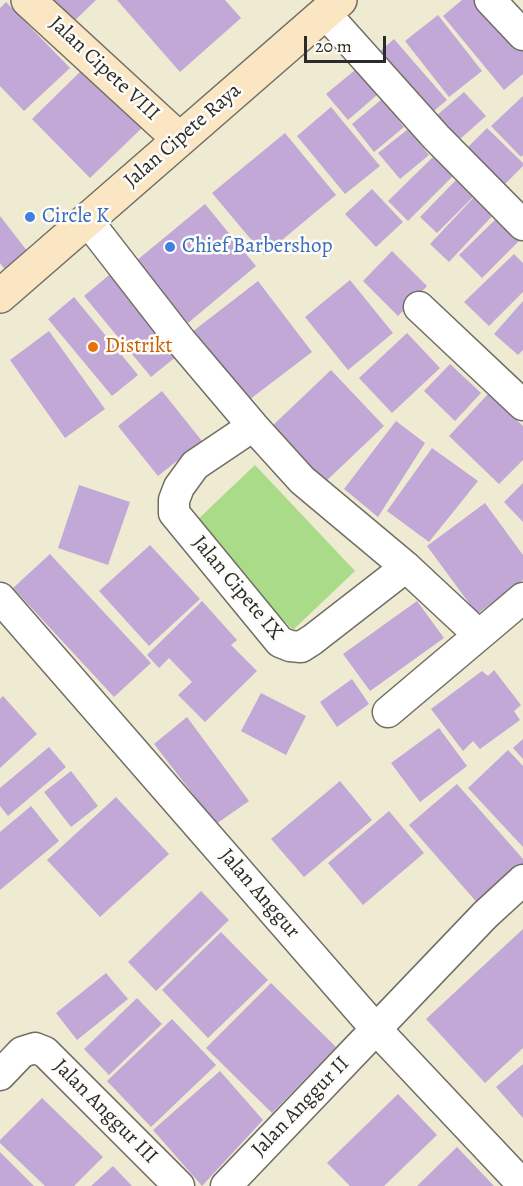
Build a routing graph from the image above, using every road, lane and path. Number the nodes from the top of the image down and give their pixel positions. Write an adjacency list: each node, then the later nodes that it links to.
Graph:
1 (28, 0): 5 (main road, Jalan Cipete VIII)
2 (490, 0): 4 (street)
3 (333, 7): 5 (main road, Jalan Cipete Raya); 7 (street)
4 (523, 35)
5 (179, 139): 6 (main road, Jalan Cipete Raya)
6 (87, 220): 8 (main road, Jalan Cipete Raya); 11 (street)
7 (523, 225)
8 (3, 286)
9 (419, 307): 10 (street)
10 (523, 405)
11 (253, 426): 12 (street); 12 (street, Jalan Cipete IX)
12 (406, 567): 15 (street)
13 (0, 598): 18 (street, Jalan Anggur)
14 (523, 598): 15 (street)
15 (479, 635): 16 (street)
16 (388, 712)
17 (523, 880): 18 (street, Jalan Anggur II)
18 (375, 1029): 20 (street, Jalan Anggur); 22 (street, Jalan Anggur II)
19 (0, 1075): 21 (street, Jalan Anggur III)
20 (523, 1185)
21 (179, 1186)
22 (226, 1186)

